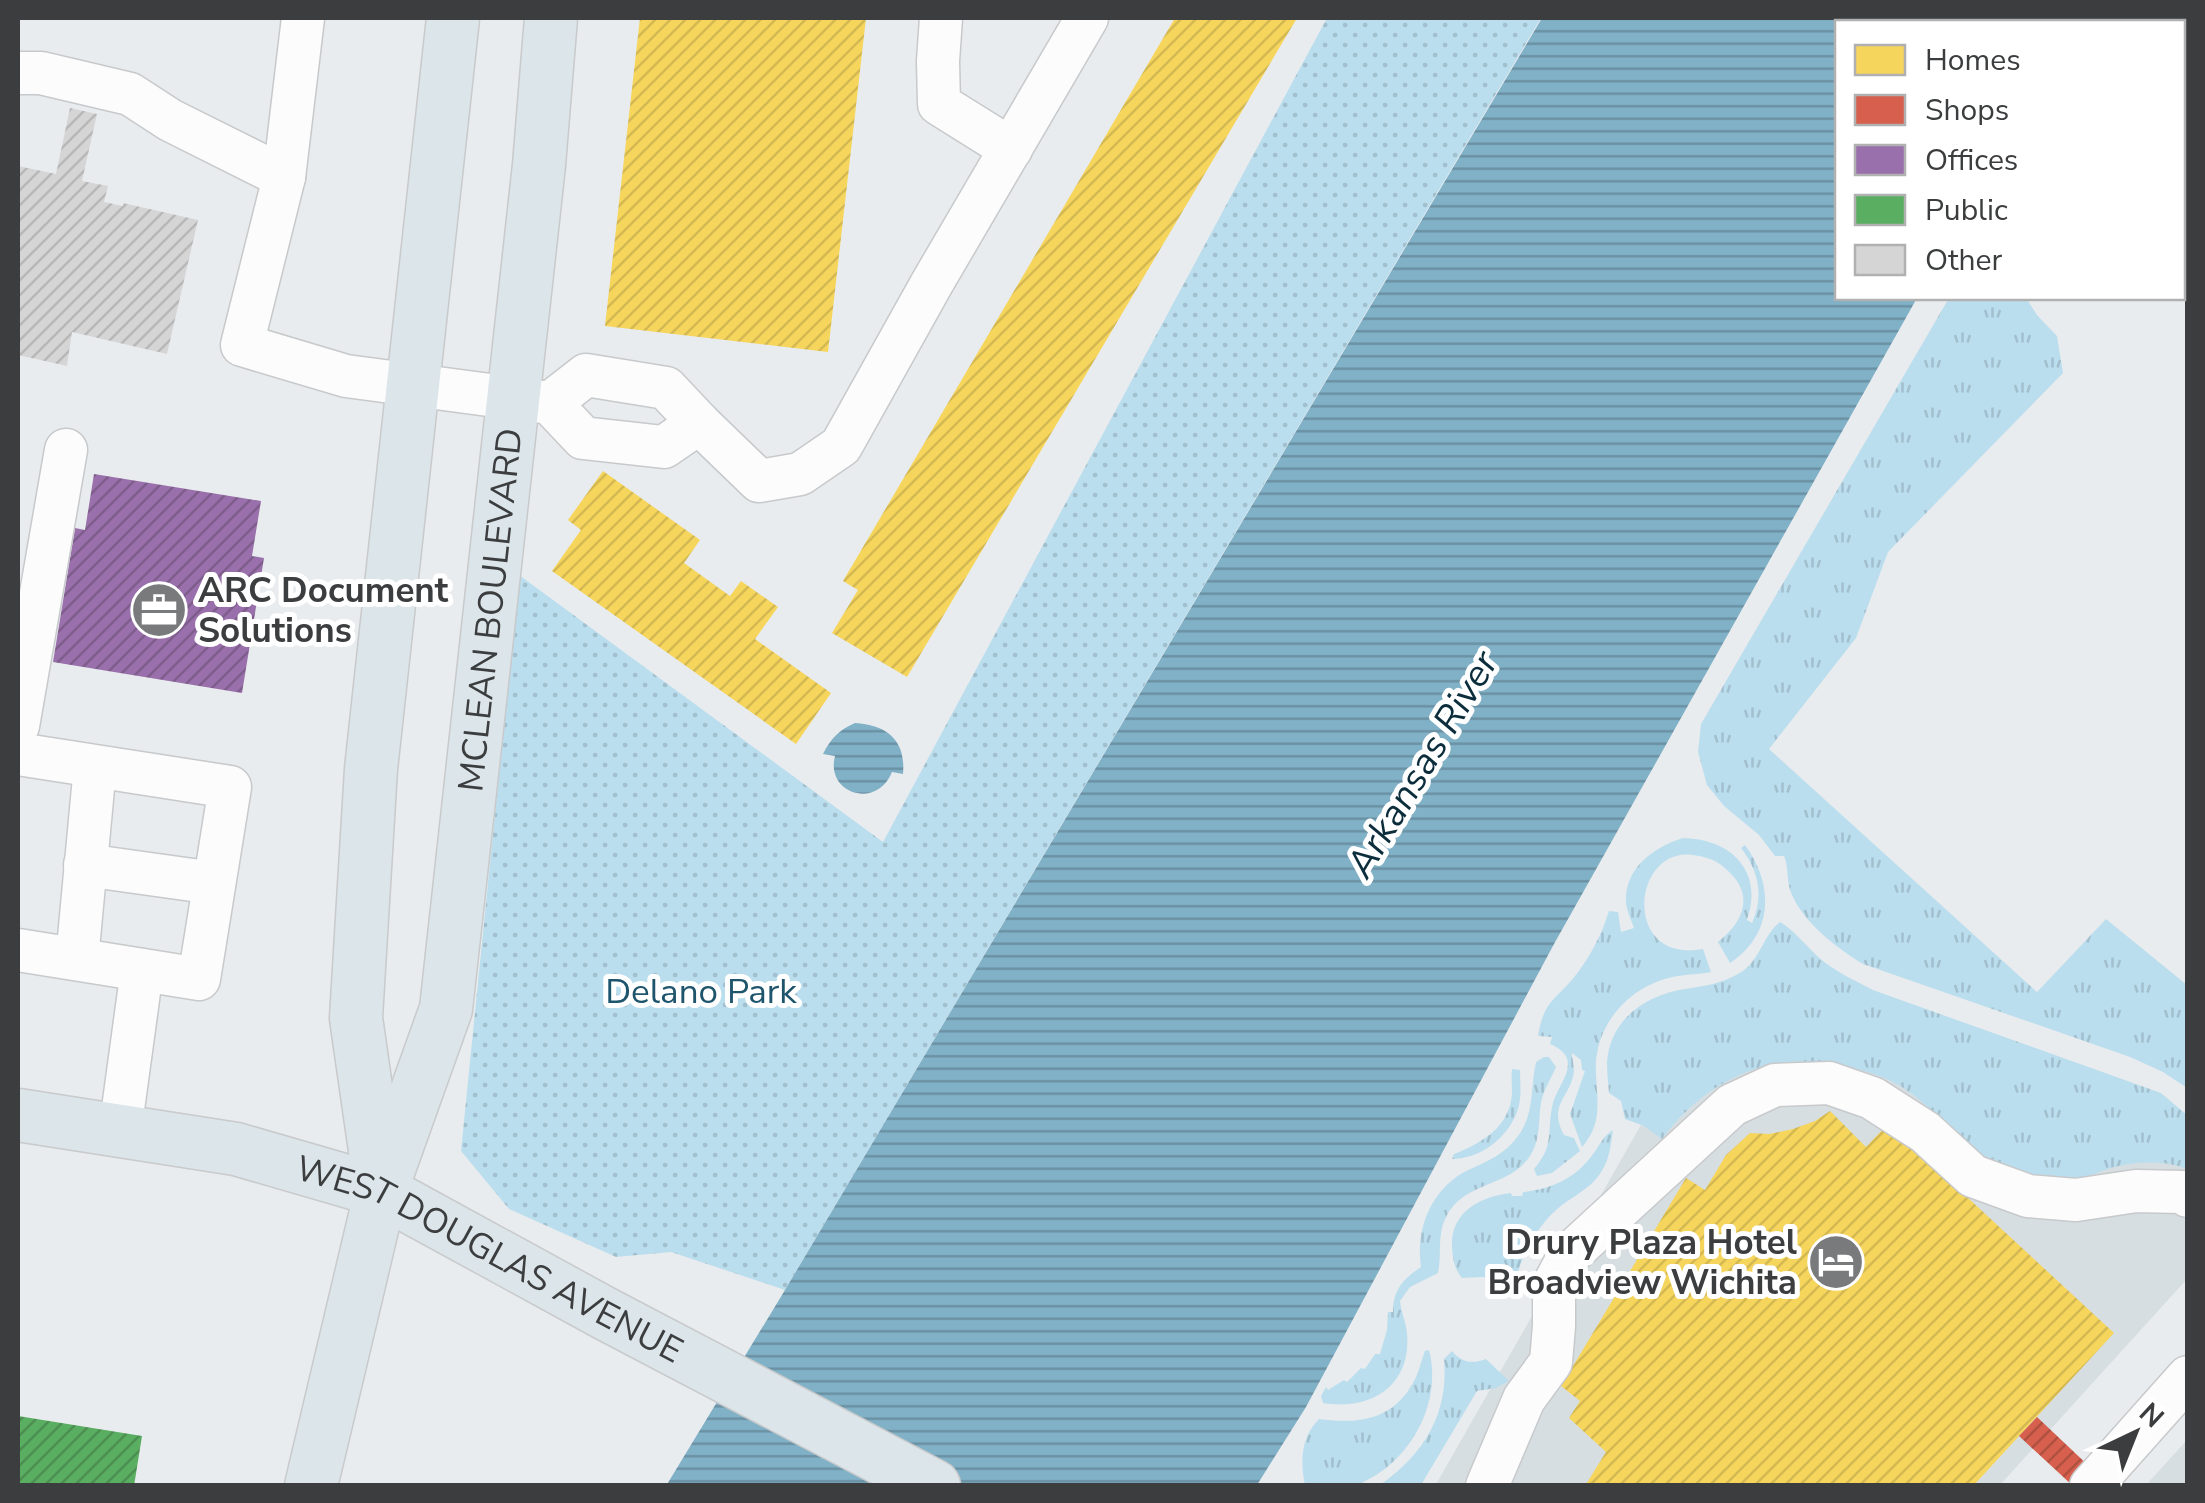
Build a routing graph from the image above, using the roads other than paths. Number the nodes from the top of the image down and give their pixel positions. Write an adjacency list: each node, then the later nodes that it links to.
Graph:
1 (303, 18): 8 (street)
2 (453, 18): 9 (main road, MCLEAN BOULEVARD)
3 (551, 18): 10 (main road, MCLEAN BOULEVARD)
4 (941, 18): 7 (street)
5 (1087, 18): 7 (street)
6 (18, 73): 8 (street)
7 (1011, 149): 11 (street)
8 (284, 176): 9 (street)
9 (413, 386): 10 (street); 23 (main road, MCLEAN BOULEVARD)
10 (531, 401): 11 (street); 11 (street); 23 (main road, MCLEAN BOULEVARD)
11 (698, 422)
12 (66, 450): 13 (street)
13 (18, 726)
14 (18, 754): 15 (street)
15 (95, 767): 16 (street); 17 (street)
16 (85, 865): 17 (street); 19 (street)
17 (214, 884): 20 (street)
18 (18, 950): 19 (street)
19 (77, 959): 20 (street)
20 (142, 970): 22 (street)
21 (18, 1115): 22 (main road, WEST DOUGLAS AVENUE)
22 (120, 1131): 23 (main road, WEST DOUGLAS AVENUE)
23 (381, 1191): 26 (main road, MCLEAN BOULEVARD); 27 (main road, WEST DOUGLAS AVENUE)
24 (2188, 1196): 28 (street)
25 (2188, 1376): 29 (street)
26 (312, 1486)
27 (934, 1486)
28 (1487, 1486)
29 (2091, 1486)

